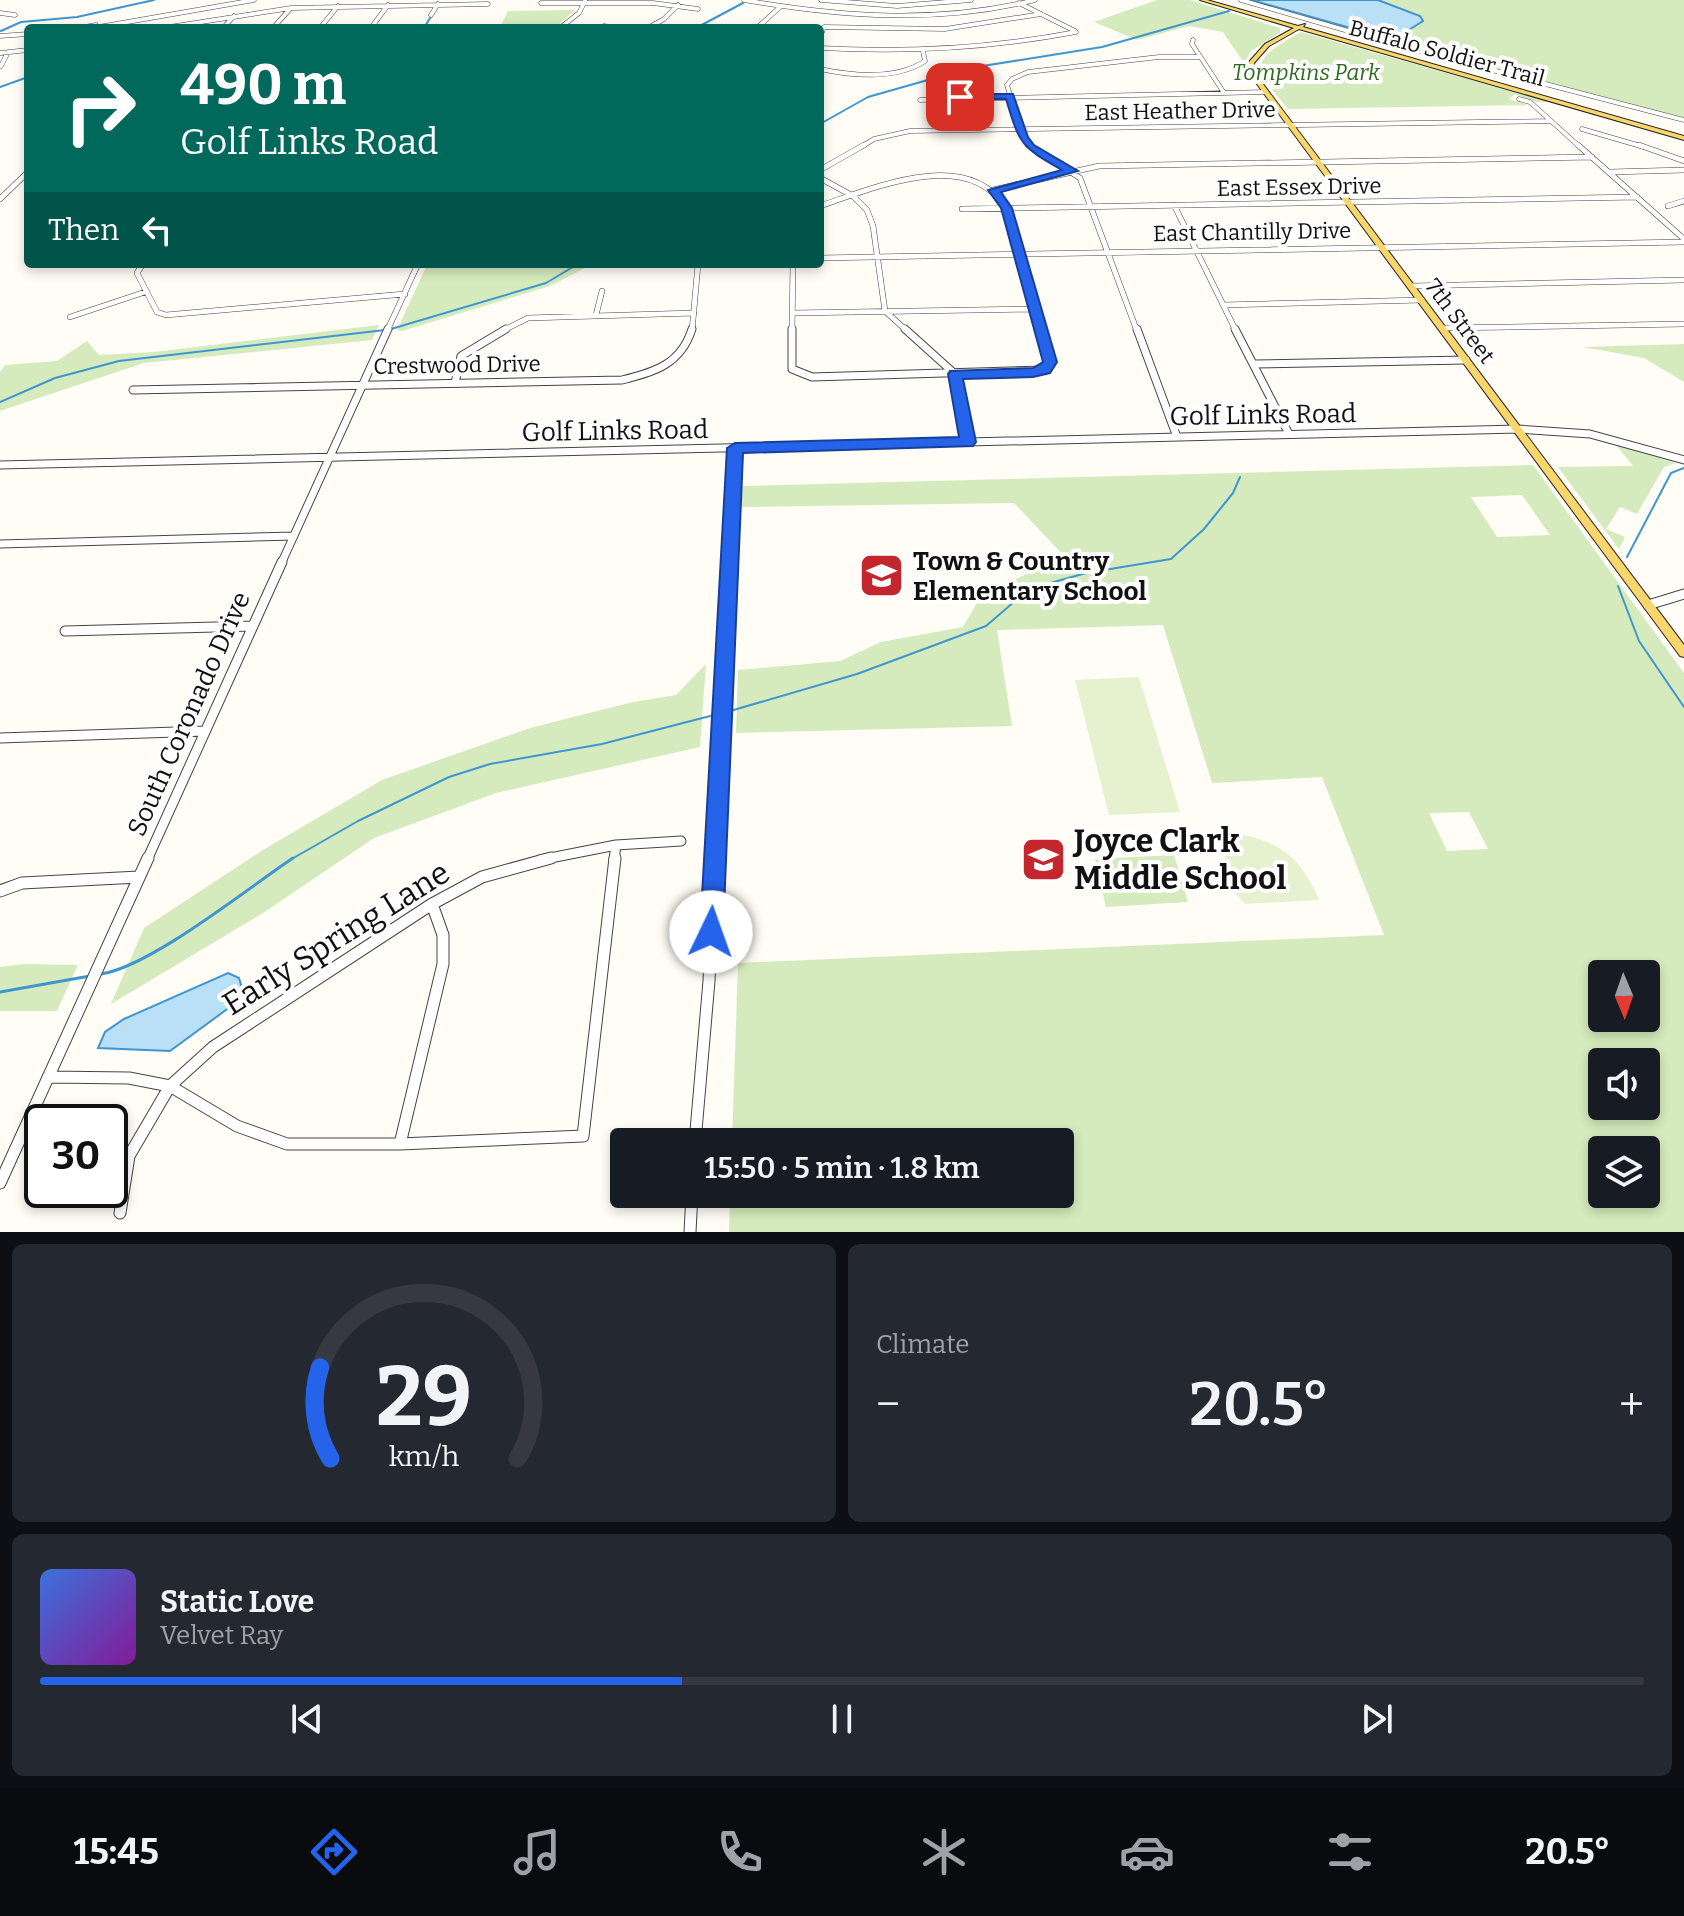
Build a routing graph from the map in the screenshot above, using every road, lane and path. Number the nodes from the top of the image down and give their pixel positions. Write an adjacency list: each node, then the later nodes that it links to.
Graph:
1 (239, 0): 11 (street)
2 (254, 0): 11 (street)
3 (744, 0): 21 (street)
4 (764, 0): 21 (street)
5 (821, 0): 14 (street)
6 (973, 0): 15 (street); 25 (street)
7 (1035, 0): 16 (street)
8 (1202, 0): 44 (main road, Buffalo Soldier Trail)
9 (1216, 0): 44 (main road, Buffalo Soldier Trail)
10 (1241, 0): 63 (street)
11 (232, 1): 29 (street); 33 (street); 34 (street)
12 (585, 1): 17 (street); 20 (street); 40 (street)
13 (489, 2): 18 (street); 31 (street)
14 (865, 2): 15 (street); 32 (street)
15 (929, 2)
16 (1021, 2): 25 (street); 27 (street)
17 (541, 3)
18 (438, 4): 19 (street); 30 (street)
19 (388, 5): 22 (street); 39 (street)
20 (678, 5): 24 (street); 41 (street)
21 (782, 5): 32 (street); 42 (street)
22 (338, 6): 23 (street); 38 (street)
23 (291, 8): 29 (street); 37 (street)
24 (698, 9)
25 (989, 9): 32 (street)
26 (0, 13): 28 (street)
27 (1041, 14): 43 (street); 50 (street)
28 (15, 15)
29 (235, 15): 35 (street); 36 (street)
30 (431, 15)
31 (482, 15)
32 (860, 15)
33 (102, 24)
34 (114, 24)
35 (185, 24)
36 (227, 24)
37 (277, 24)
38 (323, 24)
39 (374, 24)
40 (565, 24)
41 (655, 24)
42 (761, 24)
43 (824, 27)
44 (1300, 27): 58 (main road, 7th Street); 68 (main road, Buffalo Soldier Trail)
45 (24, 35): 46 (street)
46 (0, 37)
47 (1193, 40): 53 (street)
48 (824, 48): 50 (street)
49 (24, 50): 51 (street)
50 (923, 51): 56 (street)
51 (8, 52): 52 (street); 54 (street)
52 (0, 53)
53 (1199, 57): 59 (street); 60 (street)
54 (1, 66)
55 (824, 70): 56 (street)
56 (845, 73): 57 (street)
57 (844, 84)
58 (1266, 92): 59 (street); 65 (main road, 7th Street)
59 (1224, 93): 60 (street)
60 (1010, 96): 62 (street); 67 (street)
61 (1519, 99): 64 (street)
62 (920, 100)
63 (1684, 120)
64 (1550, 121): 65 (street, East Heather Drive); 69 (street)
65 (1291, 126): 67 (street, East Heather Drive); 71 (main road, 7th Street)
66 (1582, 129): 70 (street)
67 (1022, 130): 72 (street, East Heather Drive); 74 (street)
68 (1684, 135)
69 (1592, 157): 71 (street); 75 (street)
70 (1684, 161)
71 (1318, 162): 74 (street); 83 (main road, 7th Street)
72 (824, 168)
73 (1684, 170): 75 (street)
74 (1072, 171): 78 (street); 86 (street)
75 (1609, 172): 80 (street)
76 (24, 176): 81 (street)
77 (824, 180): 79 (street)
78 (993, 190): 79 (street); 88 (street)
79 (853, 196): 84 (street); 95 (street)
80 (1637, 197): 83 (street, East Essex Drive); 90 (street)
81 (0, 199)
82 (1684, 201): 87 (street)
83 (1348, 202): 85 (street, East Essex Drive); 91 (main road, 7th Street)
84 (824, 205)
85 (1174, 205): 86 (street, East Essex Drive); 92 (street)
86 (1091, 206): 88 (street, East Essex Drive); 93 (street)
87 (1668, 206)
88 (1006, 208): 89 (street, East Essex Drive); 94 (street)
89 (962, 209)
90 (1684, 240): 91 (street, East Chantilly Drive)
91 (1383, 247): 92 (street, East Chantilly Drive); 102 (main road, 7th Street)
92 (1195, 251): 93 (street, East Chantilly Drive); 107 (street)
93 (1108, 253): 94 (street, East Chantilly Drive); 124 (street)
94 (1019, 254): 95 (street, East Chantilly Drive); 108 (street)
95 (878, 257): 96 (street, East Chantilly Drive); 109 (street)
96 (824, 258)
97 (140, 268): 104 (street)
98 (416, 268): 105 (street, South Coronado Drive)
99 (698, 268): 110 (street, Crestwood Drive)
100 (793, 268): 111 (street)
101 (1684, 280): 102 (street)
102 (1412, 286): 106 (main road, 7th Street)
103 (602, 291): 112 (street)
104 (145, 292): 105 (street); 113 (street)
105 (405, 294): 120 (street, South Coronado Drive)
106 (1422, 300): 107 (street); 115 (main road, 7th Street)
107 (1224, 305): 117 (street)
108 (1034, 309): 109 (street); 118 (street)
109 (885, 311): 111 (street); 118 (street)
110 (694, 313): 112 (street); 119 (street, Crestwood Drive)
111 (794, 313): 118 (street)
112 (596, 315): 119 (street)
113 (70, 317)
114 (1684, 324): 115 (street)
115 (1444, 328): 116 (main road, 7th Street)
116 (1466, 360): 117 (street); 122 (main road, 7th Street)
117 (1254, 364): 123 (street)
118 (955, 374): 125 (street)
119 (455, 383): 120 (street, Crestwood Drive)
120 (362, 385): 121 (street, Crestwood Drive); 127 (street, South Coronado Drive)
121 (133, 390)
122 (1518, 429): 123 (street, Golf Links Road); 128 (street, Golf Links Road); 133 (main road, 7th Street)
123 (1289, 434): 124 (street, Golf Links Road)
124 (1177, 437): 125 (street, Golf Links Road)
125 (968, 442): 126 (street, Golf Links Road)
126 (735, 448): 127 (street, Golf Links Road); 146 (street)
127 (331, 457): 129 (street, Golf Links Road); 130 (street, South Coronado Drive)
128 (1684, 460)
129 (0, 465)
130 (294, 536): 131 (street); 134 (street, South Coronado Drive)
131 (0, 544)
132 (1684, 594): 133 (street)
133 (1648, 605): 136 (main road, 7th Street)
134 (253, 626): 135 (street); 137 (street, South Coronado Drive)
135 (65, 631)
136 (1684, 653)
137 (205, 731): 138 (street); 141 (street, South Coronado Drive)
138 (0, 738)
139 (681, 841): 140 (street, Early Spring Lane)
140 (616, 845): 143 (street, Early Spring Lane); 147 (street)
141 (139, 877): 142 (street); 144 (street, South Coronado Drive)
142 (0, 891)
143 (432, 904): 145 (street, Early Spring Lane); 147 (street)
144 (48, 1077): 145 (street); 148 (street, South Coronado Drive)
145 (170, 1086): 147 (street); 151 (street, Early Spring Lane)
146 (696, 1128)
147 (400, 1144)
148 (5, 1160): 149 (street, South Coronado Drive)
149 (0, 1183)
150 (691, 1208): 152 (street)
151 (120, 1213)
152 (690, 1232)

